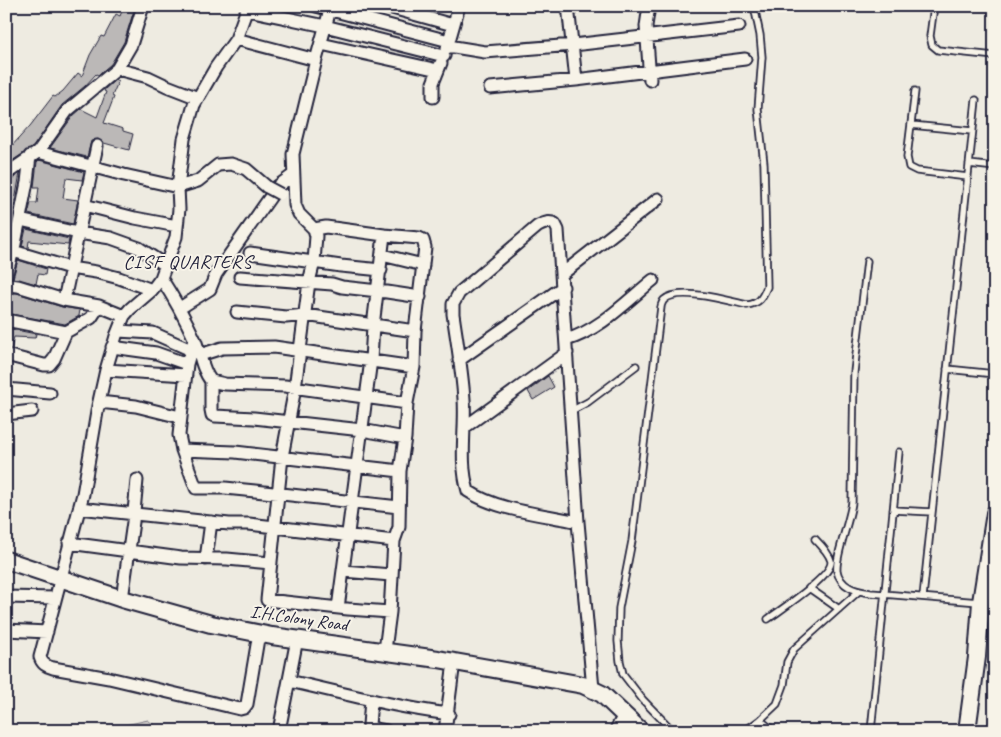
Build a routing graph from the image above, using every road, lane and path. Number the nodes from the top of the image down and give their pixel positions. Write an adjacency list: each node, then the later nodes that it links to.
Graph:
1 (143, 6): 22 (street)
2 (316, 6): 10 (street)
3 (385, 6): 11 (street)
4 (459, 6): 11 (street)
5 (568, 6): 17 (street)
6 (649, 6): 14 (street)
7 (754, 6): 167 (lane)
8 (934, 6): 19 (lane)
9 (248, 8): 12 (street); 15 (street)
10 (330, 8): 12 (street); 18 (street)
11 (453, 25): 18 (street)
12 (325, 26): 16 (street); 18 (street)
13 (739, 26): 14 (street)
14 (647, 37): 17 (street); 24 (street)
15 (236, 39): 21 (street); 29 (street)
16 (321, 44): 21 (street); 23 (street)
17 (573, 45): 18 (street); 25 (street)
18 (447, 48): 23 (street)
19 (995, 56)
20 (745, 59): 24 (street)
21 (316, 60): 38 (street)
22 (117, 70): 29 (street); 34 (street)
23 (438, 70): 28 (street)
24 (650, 75): 25 (street)
25 (576, 80): 26 (street)
26 (490, 88)
27 (915, 90): 31 (lane)
28 (433, 97)
29 (198, 98): 41 (street)
30 (976, 100): 32 (lane)
31 (911, 125): 32 (lane); 40 (lane)
32 (972, 131): 35 (lane)
33 (98, 146): 36 (street)
34 (34, 154): 36 (street); 39 (street); 45 (street)
35 (969, 164): 37 (lane); 40 (lane)
36 (93, 167): 41 (street); 44 (street)
37 (995, 167)
38 (292, 171): 42 (street); 72 (street)
39 (6, 174)
40 (968, 177): 91 (lane)
41 (178, 187): 42 (street, bridge); 46 (street)
42 (294, 197): 47 (street)
43 (658, 199): 59 (street)
44 (84, 205): 46 (street); 48 (street)
45 (20, 220): 48 (street); 50 (street)
46 (177, 226): 55 (street)
47 (314, 229): 49 (street); 54 (street)
48 (78, 233): 55 (street); 57 (street)
49 (384, 235): 52 (street); 56 (street)
50 (11, 246): 57 (street); 60 (street)
51 (250, 253): 54 (street)
52 (382, 255): 56 (street); 58 (street)
53 (867, 261): 140 (lane)
54 (314, 262): 58 (street); 64 (street)
55 (165, 265): 62 (street)
56 (423, 265): 69 (street)
57 (70, 268): 67 (street); 70 (street)
58 (381, 270): 68 (street)
59 (562, 274): 66 (street); 88 (street)
60 (6, 275)
61 (240, 277): 64 (street)
62 (161, 278): 67 (street); 72 (street)
63 (653, 280): 81 (street)
64 (309, 282): 68 (street); 74 (street)
65 (6, 285): 70 (street)
66 (563, 287): 81 (street); 88 (street)
67 (152, 290): 75 (street)
68 (378, 291): 69 (street); 77 (street)
69 (420, 298): 79 (street)
70 (64, 300): 71 (street)
71 (98, 306): 75 (street); 80 (street)
72 (180, 308): 83 (street)
73 (237, 312): 74 (street)
74 (305, 315): 77 (street); 84 (street)
75 (124, 316): 78 (street)
76 (6, 320): 80 (street)
77 (373, 326): 79 (street); 87 (street)
78 (118, 331): 82 (street); 83 (street)
79 (415, 331): 90 (street)
80 (66, 332): 86 (street)
81 (566, 340): 85 (street)
82 (112, 347): 92 (street); 93 (street)
83 (195, 348): 84 (street); 93 (street); 95 (street)
84 (300, 350): 87 (street); 96 (street)
85 (567, 353): 103 (street); 107 (street)
86 (6, 355)
87 (371, 360): 90 (street); 99 (street)
88 (459, 360): 107 (street)
89 (636, 366): 103 (lane)
90 (414, 367): 101 (street)
91 (947, 369): 94 (lane); 121 (lane)
92 (106, 370): 93 (street); 100 (street)
93 (186, 370): 105 (street)
94 (995, 374)
95 (211, 381): 96 (street); 106 (street)
96 (295, 388): 99 (street); 106 (street)
97 (6, 389): 98 (street)
98 (50, 393)
99 (365, 397): 101 (street); 108 (street)
100 (99, 402): 105 (street); 119 (street)
101 (407, 403): 109 (street)
102 (32, 411): 104 (street)
103 (571, 411): 125 (street)
104 (6, 414)
105 (180, 417): 110 (street)
106 (288, 422): 108 (street); 112 (street)
107 (464, 427): 125 (street)
108 (362, 430): 109 (street); 113 (street)
109 (405, 438): 114 (street)
110 (182, 450): 112 (street); 116 (street)
111 (899, 452): 120 (lane)
112 (282, 457): 113 (street); 116 (street)
113 (356, 466): 114 (street); 117 (street)
114 (400, 471): 118 (street)
115 (136, 480): 122 (street)
116 (279, 495): 117 (street); 126 (street)
117 (352, 502): 118 (street); 127 (street)
118 (399, 507): 129 (street)
119 (79, 508): 122 (street); 130 (street)
120 (893, 510): 121 (lane); 141 (lane)
121 (932, 512): 143 (lane)
122 (133, 513): 124 (street); 131 (street)
123 (995, 513): 135 (street)
124 (211, 522): 126 (street); 132 (street)
125 (578, 522): 158 (street)
126 (274, 527): 127 (street); 134 (street)
127 (347, 534): 129 (street); 136 (street)
128 (815, 539): 139 (lane)
129 (394, 541): 137 (street)
130 (69, 543): 131 (street); 138 (street)
131 (128, 551): 132 (street); 145 (street)
132 (206, 559): 134 (street)
133 (6, 560): 138 (street, I.H.Colony Road)
134 (271, 563): 147 (street)
135 (991, 563): 146 (street)
136 (343, 571): 137 (street); 147 (street)
137 (391, 575): 149 (street)
138 (61, 579): 144 (street); 145 (street, I.H.Colony Road)
139 (809, 588): 148 (lane); 150 (lane)
140 (859, 591): 141 (lane); 148 (lane)
141 (885, 594): 143 (lane); 170 (lane)
142 (6, 597): 144 (street)
143 (924, 597): 146 (lane)
144 (55, 598): 152 (street)
145 (122, 598): 153 (street, I.H.Colony Road)
146 (981, 602): 171 (street)
147 (338, 608): 149 (street)
148 (839, 609): 161 (lane)
149 (390, 612): 155 (street)
150 (768, 619)
151 (6, 630): 152 (street)
152 (47, 632): 153 (street)
153 (259, 633): 154 (street, I.H.Colony Road)
154 (298, 639): 155 (street, I.H.Colony Road); 157 (street)
155 (384, 650): 156 (street, I.H.Colony Road)
156 (454, 662): 158 (street, I.H.Colony Road); 160 (street)
157 (289, 681): 159 (street); 163 (street)
158 (593, 689): 162 (street)
159 (371, 700): 160 (street); 164 (street)
160 (449, 714): 165 (street)
161 (760, 720): 168 (lane); 169 (lane)
162 (622, 724): 166 (street)
163 (279, 731)
164 (386, 731)
165 (445, 731)
166 (641, 731)
167 (673, 731)
168 (746, 731)
169 (774, 731)
170 (871, 731)
171 (966, 731)

